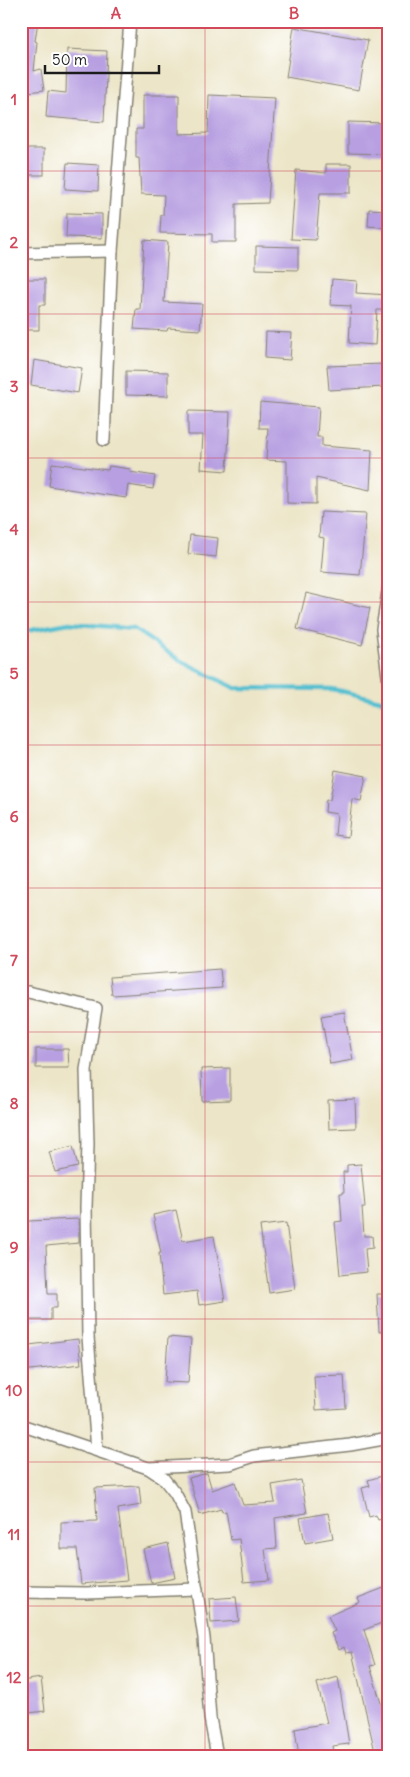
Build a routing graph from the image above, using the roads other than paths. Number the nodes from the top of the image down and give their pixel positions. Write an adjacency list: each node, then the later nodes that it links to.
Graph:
1 (130, 21): 2 (street)
2 (112, 252): 3 (street); 4 (street)
3 (21, 253)
4 (104, 440)
5 (389, 585): 6 (street)
6 (389, 737)
7 (21, 992): 10 (street)
8 (21, 1425): 10 (street)
9 (389, 1438): 11 (street)
10 (97, 1450): 11 (street)
11 (148, 1468): 12 (street)
12 (197, 1589): 13 (street); 14 (street)
13 (21, 1592)
14 (216, 1756)

